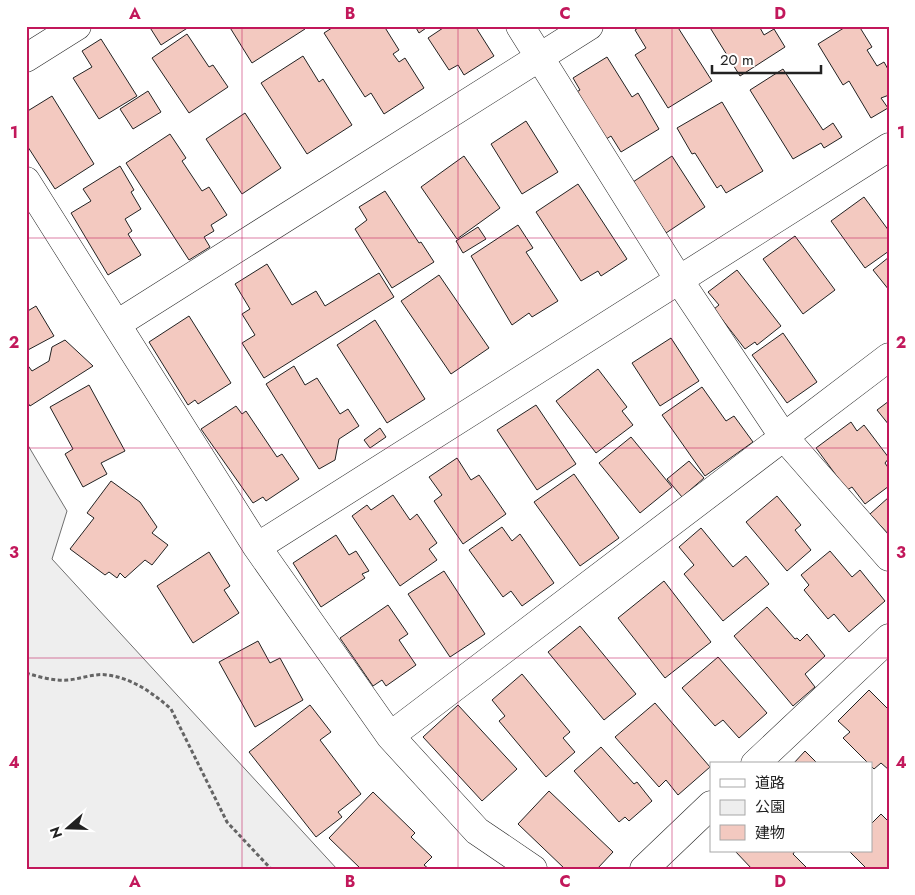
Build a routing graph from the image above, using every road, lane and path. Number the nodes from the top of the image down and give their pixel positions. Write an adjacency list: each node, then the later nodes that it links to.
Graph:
1 (77, 26): 5 (street)
2 (520, 26): 4 (street)
3 (589, 26): 4 (street)
4 (540, 57): 8 (street); 9 (street)
5 (26, 58)
6 (889, 147): 8 (street)
7 (26, 181): 9 (street)
8 (679, 280): 11 (street); 12 (street)
9 (116, 324): 12 (street)
10 (889, 357): 11 (street)
11 (783, 436): 13 (street); 16 (street)
12 (257, 547): 16 (street)
13 (889, 557)
14 (889, 638): 17 (street)
15 (26, 672): 19 (path)
16 (390, 736): 20 (street)
17 (757, 762)
18 (710, 806): 21 (street)
19 (271, 869)
20 (533, 869)
21 (644, 869)

